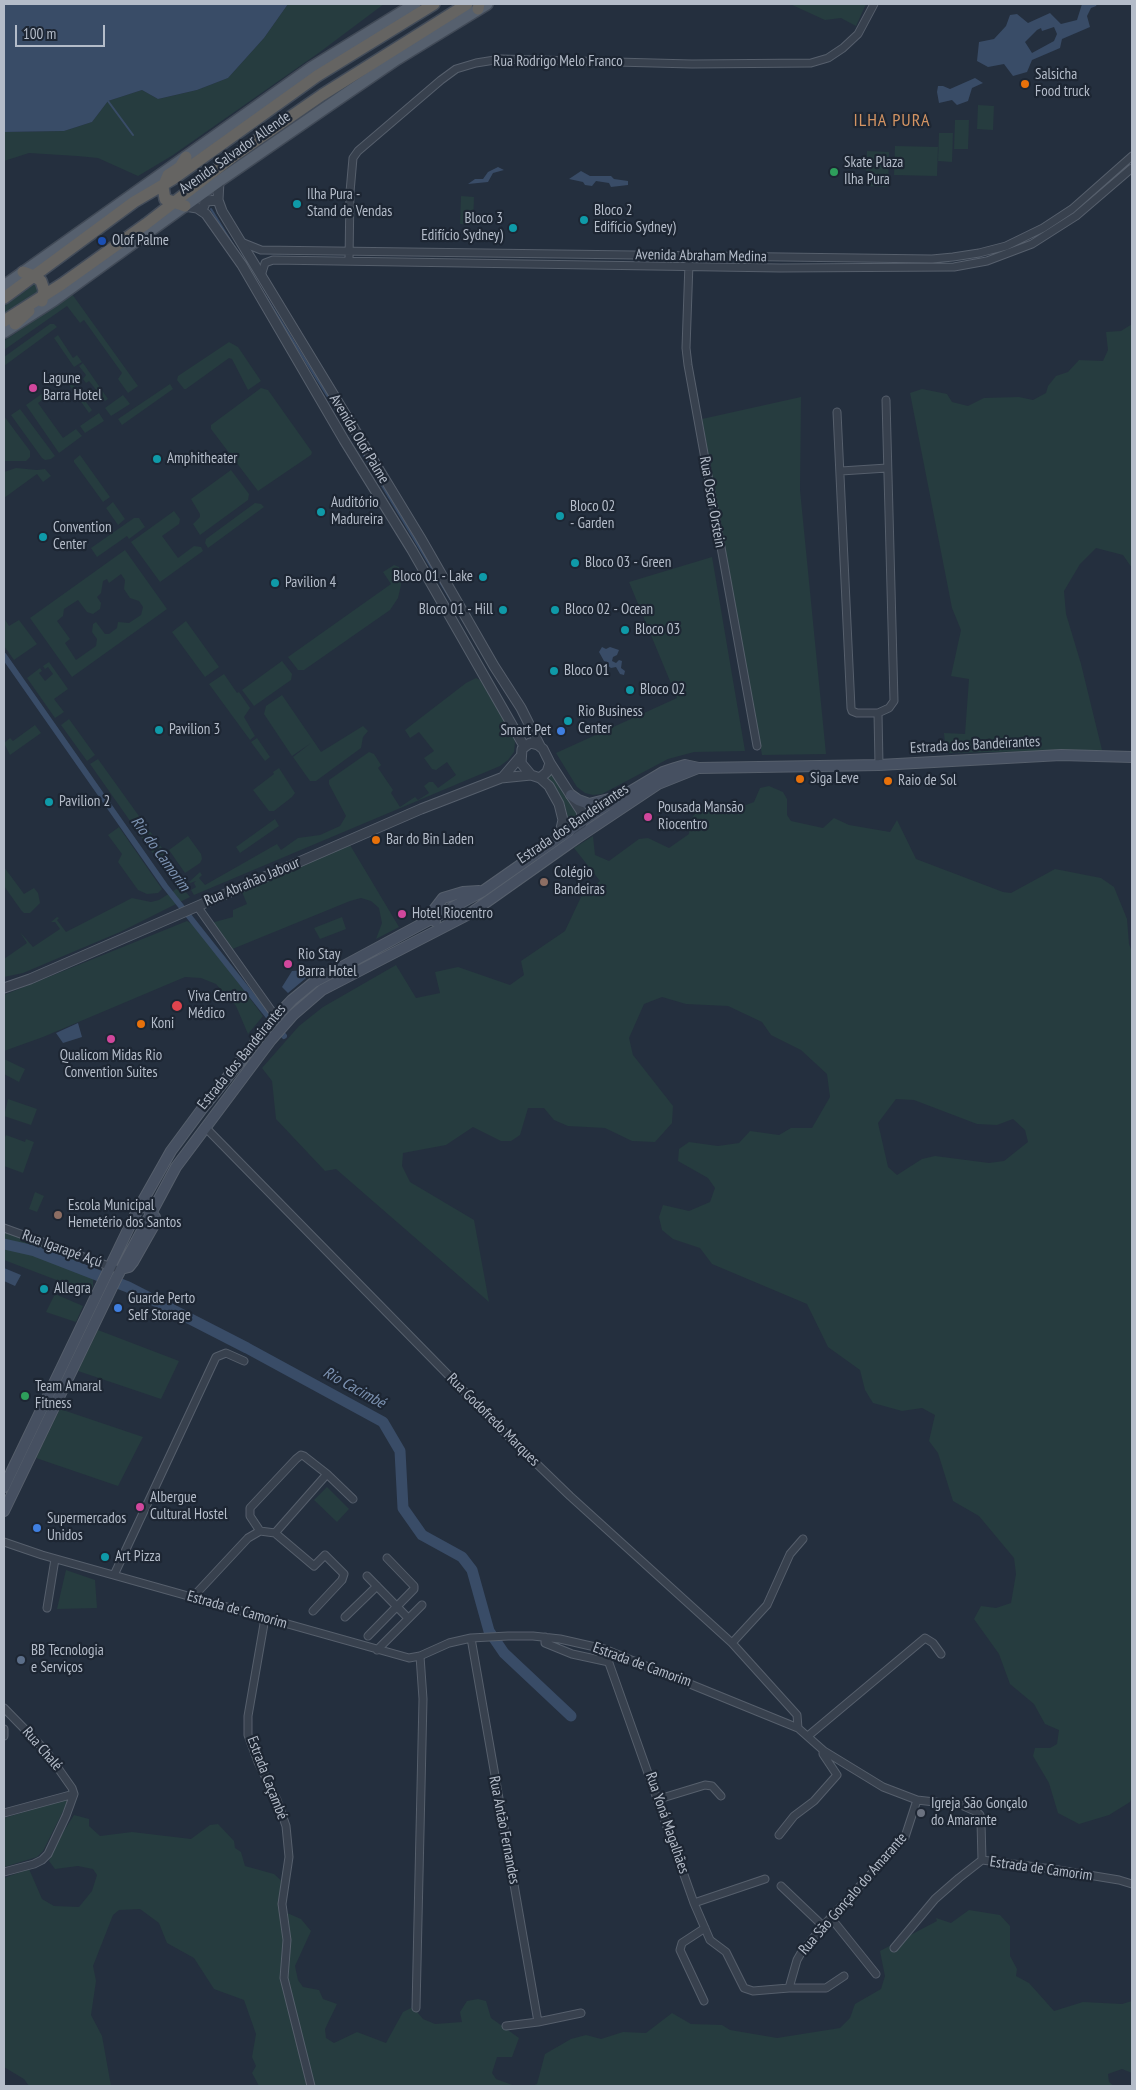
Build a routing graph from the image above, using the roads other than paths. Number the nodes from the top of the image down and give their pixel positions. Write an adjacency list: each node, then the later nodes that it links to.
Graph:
1 (415, 4): 6 (main road, Avenida Salvador Allende)
2 (434, 4): 9 (highway, Avenida Salvador Allende)
3 (874, 4): 14 (street, Rua Rodrigo Melo Franco)
4 (478, 5): 8 (main road, Avenida Salvador Allende); 11 (highway, Avenida Salvador Allende)
5 (1132, 156): 20 (street, Avenida Abraham Medina)
6 (186, 157): 9 (highway); 28 (main road, Avenida Salvador Allende)
7 (1132, 168): 26 (street, Avenida Abraham Medina)
8 (219, 181): 10 (street, Avenida Olof Palme); 11 (main road, Avenida Salvador Allende)
9 (163, 184): 11 (highway); 28 (highway, Avenida Salvador Allende)
10 (218, 200): 12 (street); 13 (street, Avenida Olof Palme)
11 (179, 205): 12 (street); 31 (highway, Avenida Salvador Allende); 33 (main road, Avenida Salvador Allende)
12 (202, 210): 40 (street, Avenida Olof Palme)
13 (241, 242): 14 (street, Avenida Abraham Medina); 29 (street, Avenida Olof Palme)
14 (349, 251): 15 (street, Avenida Abraham Medina); 21 (street, Rua Rodrigo Melo Franco)
15 (461, 252): 16 (street, Avenida Abraham Medina); 22 (street)
16 (513, 253): 17 (street, Avenida Abraham Medina); 23 (street)
17 (527, 253): 18 (street, Avenida Abraham Medina); 24 (street)
18 (689, 256): 19 (street, Avenida Abraham Medina); 25 (street, Rua Oscar Orstein)
19 (872, 258): 20 (street, Avenida Abraham Medina); 27 (street)
20 (886, 258): 26 (street)
21 (349, 261): 22 (street, Avenida Abraham Medina); 29 (street, Avenida Abraham Medina)
22 (462, 263): 23 (street, Avenida Abraham Medina)
23 (512, 264): 24 (street, Avenida Abraham Medina)
24 (527, 264): 25 (street, Avenida Abraham Medina)
25 (689, 266): 27 (street, Avenida Abraham Medina); 42 (street, Rua Oscar Orstein)
26 (885, 267): 27 (street, Avenida Abraham Medina)
27 (872, 268)
28 (28, 274): 30 (main road, Avenida Salvador Allende); 31 (highway); 32 (highway, Avenida Salvador Allende)
29 (261, 277): 41 (street, Avenida Olof Palme)
30 (4, 286)
31 (44, 294): 33 (highway, Avenida Salvador Allende)
32 (4, 298)
33 (9, 322): 34 (main road, Avenida Salvador Allende)
34 (4, 332)
35 (886, 400): 37 (street)
36 (837, 412): 38 (street)
37 (887, 468): 38 (street); 39 (street)
38 (841, 471): 39 (street)
39 (878, 713): 46 (street)
40 (524, 746): 41 (street); 43 (street)
41 (540, 746): 45 (street)
42 (757, 746)
43 (520, 757): 48 (street); 49 (street, Rua Abrahão Jabour)
44 (1132, 757): 46 (main road, Estrada dos Bandeirantes)
45 (550, 763): 50 (street); 52 (street)
46 (879, 765): 47 (main road, Estrada dos Bandeirantes)
47 (699, 768): 51 (main road, Estrada dos Bandeirantes); 55 (main road, Estrada dos Bandeirantes)
48 (531, 775): 49 (street, Rua Abrahão Jabour); 50 (street)
49 (501, 778): 56 (street, Rua Abrahão Jabour)
50 (540, 778): 54 (street)
51 (626, 793): 52 (main road); 53 (main road, Estrada dos Bandeirantes)
52 (571, 795): 53 (street)
53 (584, 820): 54 (main road, Estrada dos Bandeirantes); 55 (street)
54 (558, 837): 57 (main road, Estrada dos Bandeirantes)
55 (577, 838): 58 (main road, Estrada dos Bandeirantes)
56 (195, 907): 59 (street, Rua Abrahão Jabour); 60 (street)
57 (432, 919): 58 (main road); 60 (main road, Estrada dos Bandeirantes)
58 (445, 927): 61 (main road, Estrada dos Bandeirantes)
59 (4, 988)
60 (275, 1018): 62 (main road, Estrada dos Bandeirantes)
61 (205, 1127): 64 (main road, Estrada dos Bandeirantes); 93 (street, Rua Godofredo Marques)
62 (162, 1165): 63 (main road, Estrada dos Bandeirantes); 64 (main road)
63 (153, 1181): 64 (main road); 65 (main road, Estrada dos Bandeirantes)
64 (158, 1206): 65 (main road); 67 (main road)
65 (136, 1213): 67 (main road, Estrada dos Bandeirantes)
66 (4, 1228): 67 (street, Rua Igarapé Açú)
67 (112, 1275): 70 (main road, Estrada dos Bandeirantes); 72 (main road, Estrada dos Bandeirantes)
68 (244, 1361): 79 (street)
69 (327, 1474): 71 (street); 73 (street); 74 (street)
70 (4, 1487)
71 (353, 1499)
72 (4, 1511)
73 (260, 1531): 74 (street); 82 (street)
74 (275, 1533): 86 (street)
75 (803, 1539): 93 (street)
76 (4, 1542): 78 (street, Estrada de Camorim)
77 (387, 1558): 84 (street)
78 (55, 1559): 79 (street, Estrada de Camorim); 85 (street)
79 (114, 1575): 82 (street, Estrada de Camorim)
80 (367, 1576): 81 (street)
81 (377, 1586): 84 (street); 87 (street)
82 (192, 1598): 88 (street, Estrada de Camorim)
83 (422, 1605): 89 (street)
84 (398, 1607): 89 (street); 90 (street)
85 (47, 1608)
86 (313, 1612)
87 (345, 1617)
88 (265, 1618): 95 (street, Estrada de Camorim); 131 (street, Estrada Caçambé)
89 (408, 1618): 95 (street)
90 (368, 1636)
91 (544, 1637): 92 (street, Estrada de Camorim); 94 (street, Estrada de Camorim); 98 (street)
92 (471, 1638): 97 (street, Estrada de Camorim); 129 (street, Rua Antão Fernandes)
93 (732, 1642): 99 (street, Rua Godofredo Marques)
94 (604, 1648): 98 (street, Rua Yoná Magalhães); 101 (street, Estrada de Camorim)
95 (377, 1650): 97 (street, Estrada de Camorim)
96 (941, 1654): 105 (street)
97 (420, 1656): 127 (street)
98 (609, 1662): 109 (street, Rua Yoná Magalhães)
99 (789, 1705): 101 (street); 102 (street, Rua Godofredo Marques)
100 (4, 1708): 107 (street, Rua Chalé)
101 (789, 1723): 102 (street, Estrada de Camorim)
102 (798, 1728): 105 (street, Estrada de Camorim)
103 (4, 1729): 104 (street)
104 (4, 1736)
105 (808, 1736): 106 (street, Estrada de Camorim)
106 (824, 1751): 110 (street, Estrada de Camorim); 112 (street)
107 (74, 1794): 111 (street); 114 (street)
108 (721, 1796): 109 (street)
109 (659, 1799): 118 (street, Rua Yoná Magalhães)
110 (918, 1800): 113 (street, Estrada de Camorim); 119 (street, Rua São Gonçalo do Amarante)
111 (4, 1813)
112 (779, 1835)
113 (982, 1860): 116 (street, Estrada de Camorim); 122 (street)
114 (4, 1872)
115 (765, 1879): 118 (street)
116 (1132, 1884)
117 (781, 1886): 120 (street)
118 (694, 1903): 121 (street, Rua Yoná Magalhães)
119 (831, 1918): 120 (street, Rua São Gonçalo do Amarante); 123 (street)
120 (823, 1926): 125 (street, Rua São Gonçalo do Amarante)
121 (705, 1928): 125 (street, Rua Yoná Magalhães); 126 (street)
122 (894, 1948)
123 (876, 1974)
124 (844, 1976): 125 (street)
125 (789, 1988)
126 (704, 2002)
127 (416, 2008)
128 (582, 2013): 129 (street)
129 (538, 2022): 130 (street)
130 (506, 2026)
131 (311, 2086)

